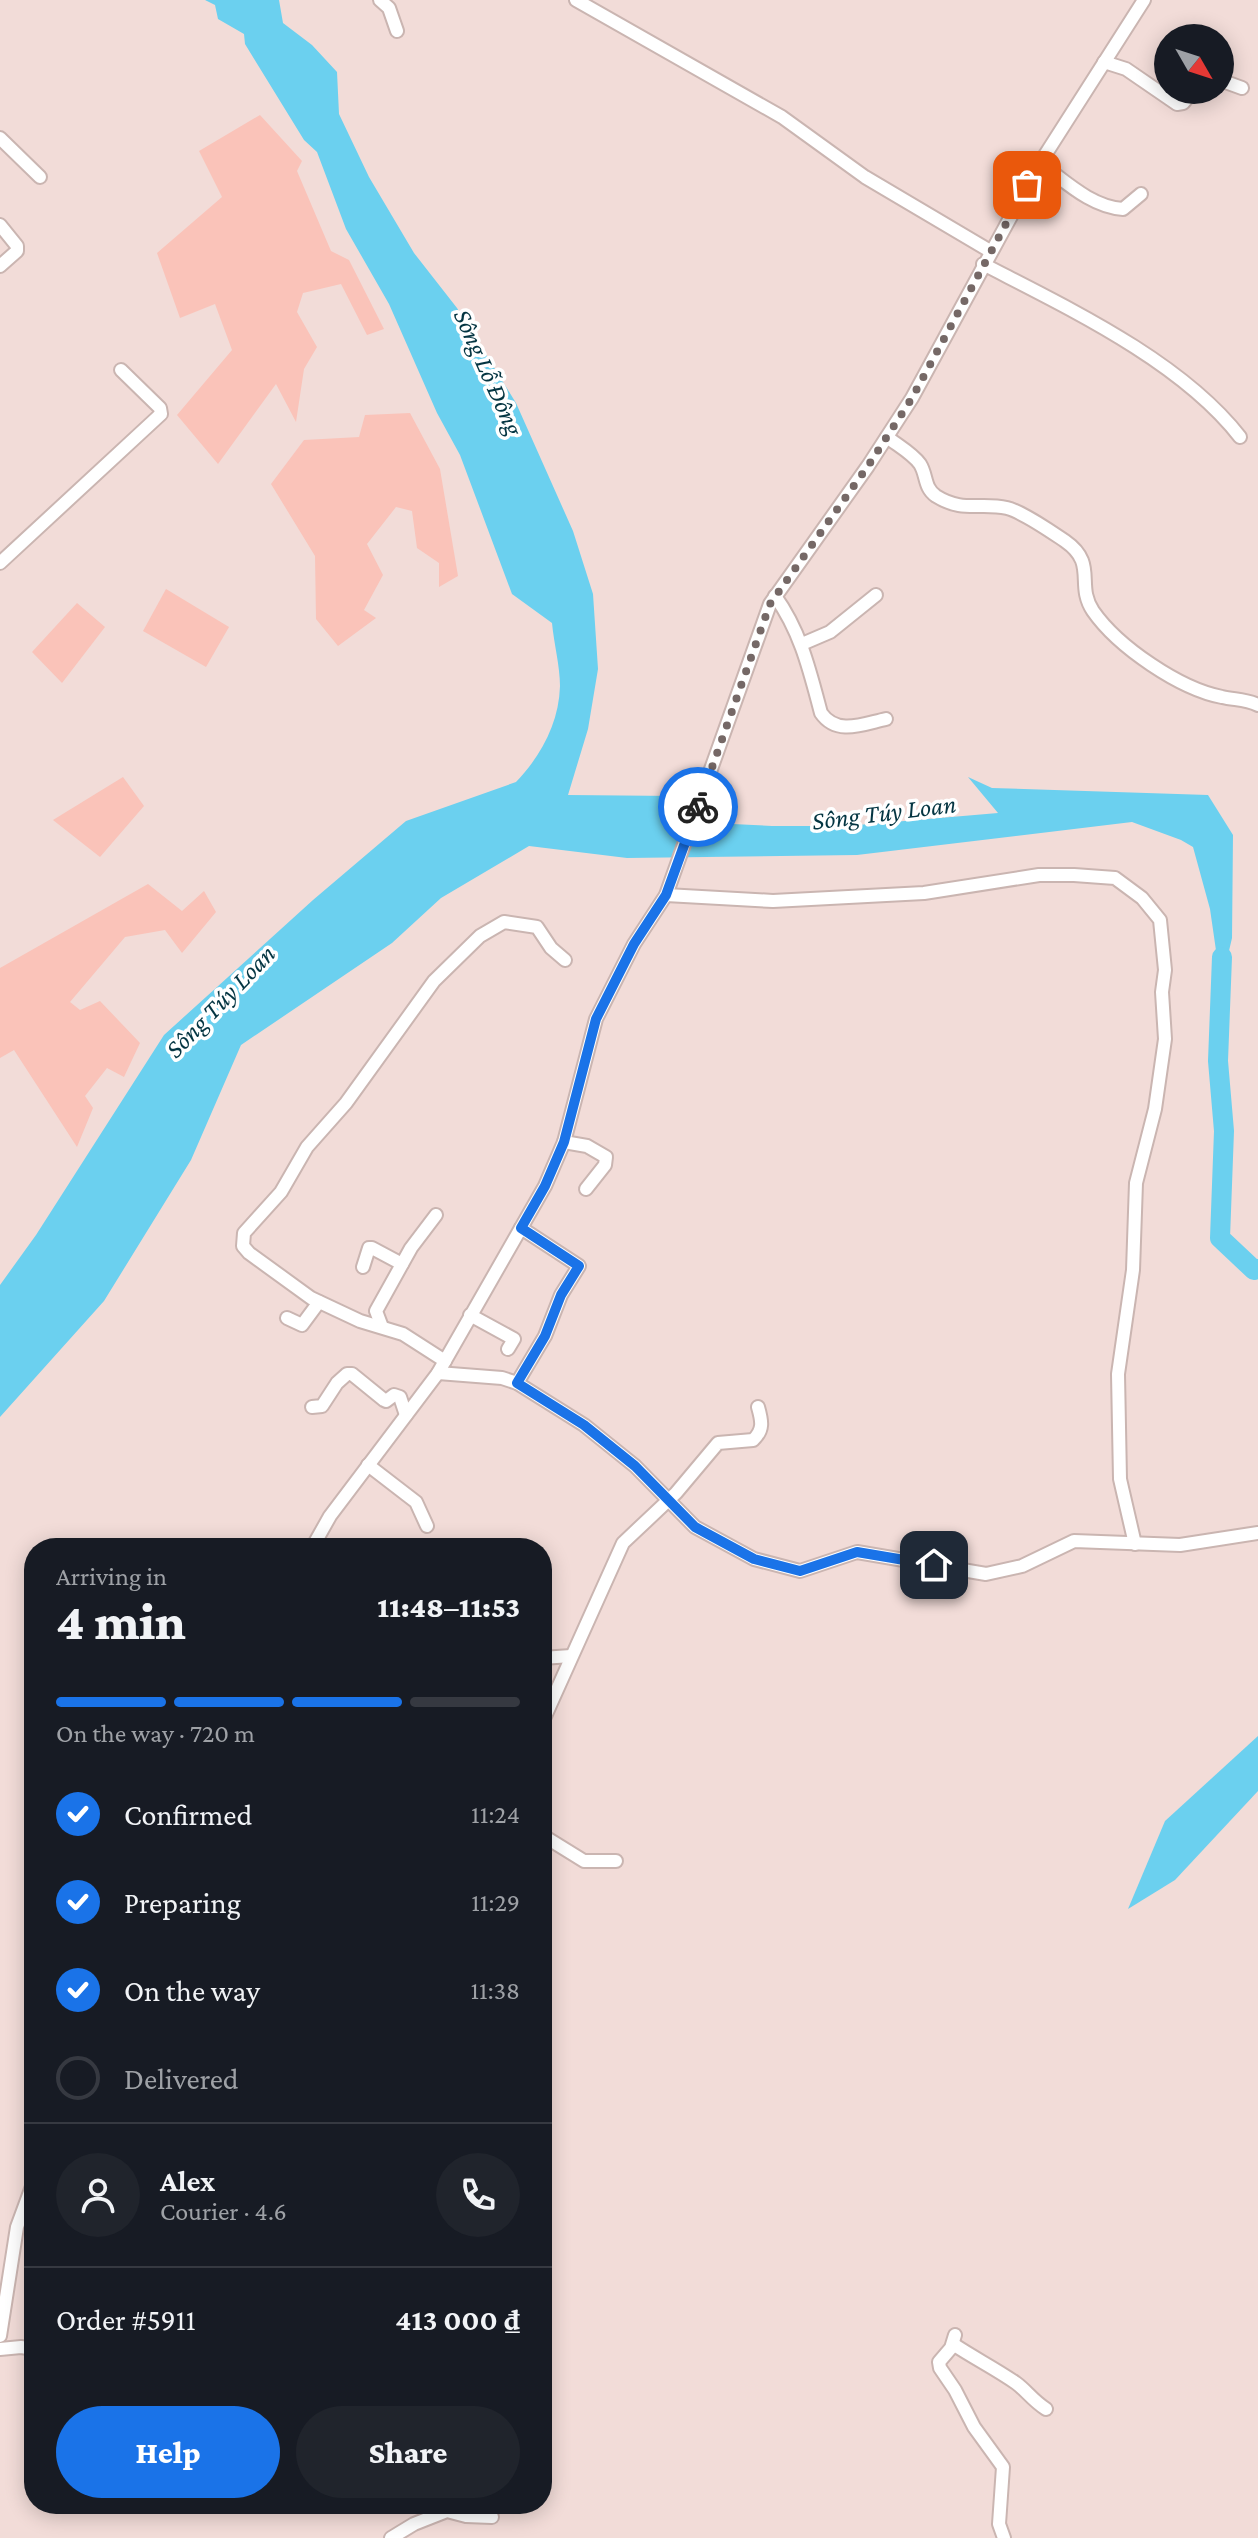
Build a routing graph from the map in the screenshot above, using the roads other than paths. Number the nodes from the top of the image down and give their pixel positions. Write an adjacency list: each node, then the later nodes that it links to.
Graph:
1 (576, 0): 14 (street)
2 (1144, 0): 5 (street)
3 (387, 3): 4 (street)
4 (397, 31)
5 (1104, 62): 7 (street); 10 (street)
6 (1234, 85): 8 (street)
7 (1154, 88)
8 (1242, 88)
9 (0, 138): 11 (street)
10 (1040, 163): 12 (street); 14 (street)
11 (40, 177)
12 (1141, 194)
13 (0, 225): 16 (street)
14 (990, 251): 15 (street)
15 (983, 264): 18 (street); 19 (street)
16 (0, 266)
17 (121, 370): 20 (street)
18 (887, 437): 22 (street); 24 (street)
19 (1240, 437)
20 (0, 563)
21 (876, 595): 23 (street)
22 (775, 596): 23 (street); 26 (street)
23 (802, 644): 25 (street)
24 (1258, 705)
25 (886, 719)
26 (666, 895): 28 (street); 49 (street)
27 (565, 960): 34 (street)
28 (564, 1142): 29 (street); 31 (street)
29 (586, 1189)
30 (436, 1215): 32 (street)
31 (521, 1228): 35 (street); 40 (street)
32 (402, 1264): 33 (street); 37 (street)
33 (363, 1267)
34 (319, 1302): 36 (street); 37 (street)
35 (470, 1315): 38 (street); 39 (street)
36 (287, 1318)
37 (382, 1327): 39 (street)
38 (508, 1349)
39 (441, 1367): 40 (street); 43 (street)
40 (517, 1383): 45 (street)
41 (312, 1407): 43 (street)
42 (758, 1407): 45 (street)
43 (406, 1415): 44 (street)
44 (368, 1465): 46 (street); 48 (street)
45 (667, 1499): 49 (street); 50 (street)
46 (427, 1526)
47 (1258, 1533): 49 (street)
48 (318, 1538)
49 (1135, 1544)
50 (571, 1656): 51 (street); 52 (street)
51 (552, 1657)
52 (552, 1700)
53 (552, 1841): 54 (street)
54 (616, 1861)
55 (24, 2208): 56 (street)
56 (0, 2336)
57 (24, 2347): 58 (street)
58 (0, 2349)
59 (1046, 2409): 64 (street)
60 (439, 2514): 63 (street)
61 (458, 2514): 62 (street)
62 (492, 2517)
63 (391, 2538)
64 (1004, 2538)

